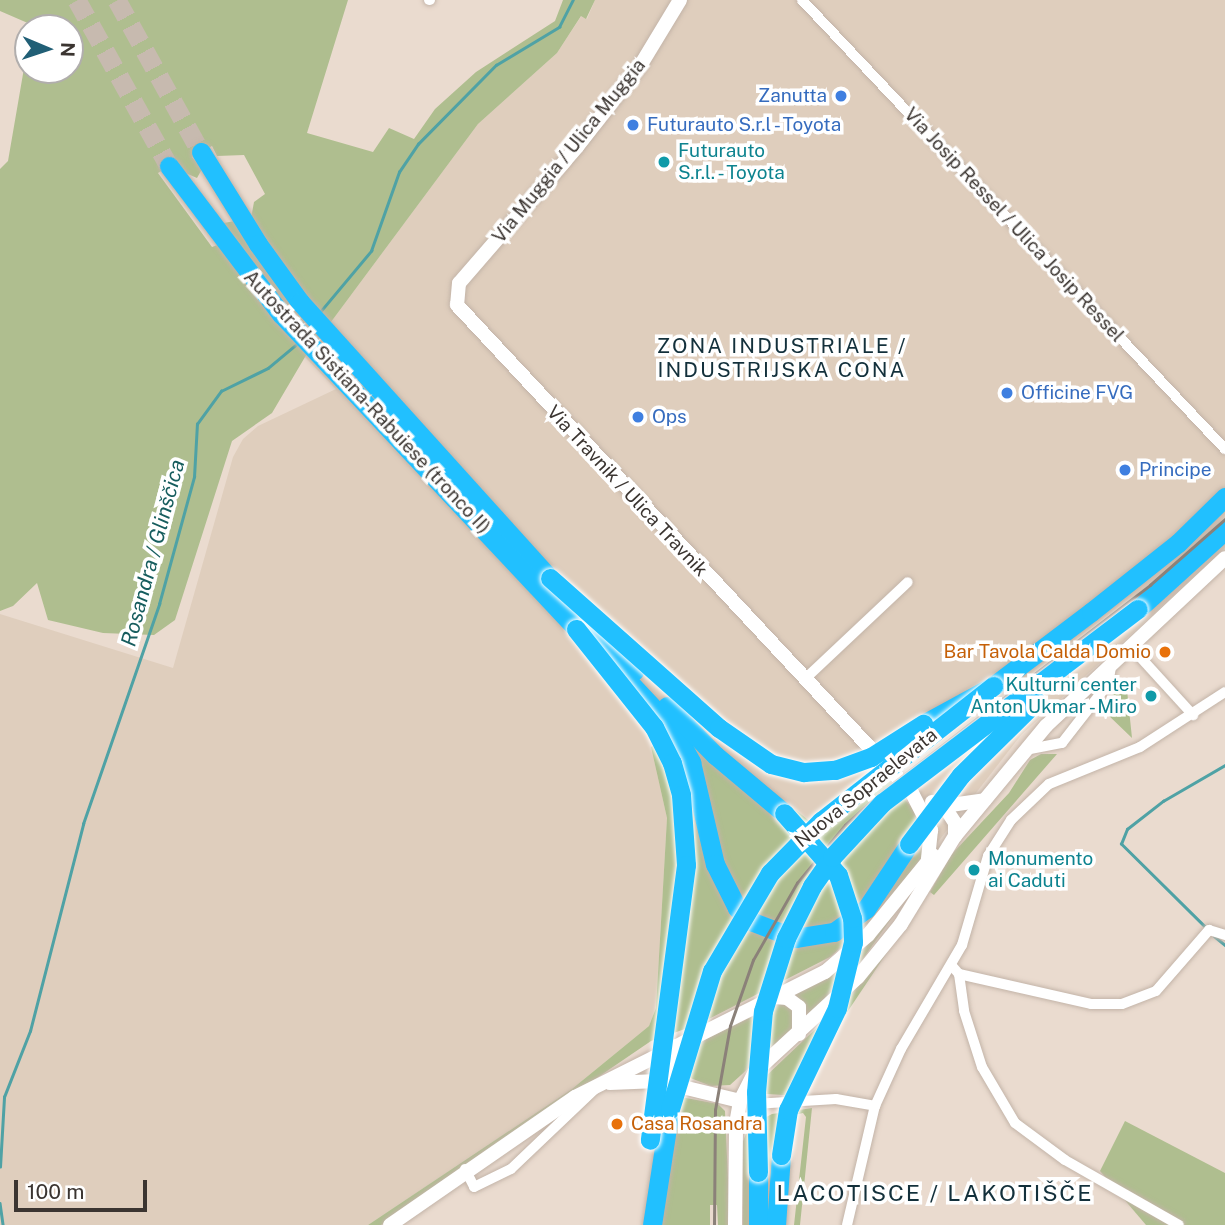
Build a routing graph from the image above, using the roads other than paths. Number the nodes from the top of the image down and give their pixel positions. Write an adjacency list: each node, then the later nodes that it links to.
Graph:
1 (680, 0): 5 (main road, Via Muggia / Ulica Muggia)
2 (803, 0): 6 (street, Via Josip Ressel / Ulica Josip Ressel)
3 (201, 152): 10 (highway, Autostrada Sistiana-Rabuiese (tronco II))
4 (169, 166): 13 (highway, Autostrada Sistiana-Rabuiese (tronco II))
5 (455, 299): 16 (main road, Via Travnik / Ulica Travnik)
6 (1225, 449)
7 (1225, 494): 17 (highway, Nuova Sopraelevata)
8 (1225, 530): 12 (highway, Nuova Sopraelevata)
9 (1225, 558): 14 (main road)
10 (550, 579): 17 (highway, bridge); 42 (highway, bridge)
11 (908, 582): 16 (street)
12 (1138, 609): 13 (highway, bridge); 41 (highway, Nuova Sopraelevata, bridge)
13 (576, 629): 38 (highway, bridge)
14 (1132, 648): 15 (main road); 19 (street)
15 (1111, 667): 20 (main road); 20 (street)
16 (805, 679): 21 (main road, Via Travnik / Ulica Travnik)
17 (993, 685): 39 (highway, Nuova Sopraelevata, bridge)
18 (1225, 692): 19 (street)
19 (1193, 715): 28 (street)
20 (1025, 750): 22 (main road)
21 (912, 793): 23 (main road, Via Travnik / Ulica Travnik); 24 (main road, Via Travnik / Ulica Travnik)
22 (985, 800): 23 (main road); 25 (main road)
23 (944, 806): 25 (main road)
24 (931, 830): 25 (main road); 26 (main road)
25 (955, 836): 26 (main road); 30 (main road)
26 (928, 860): 29 (main road)
27 (1225, 935): 28 (street)
28 (956, 970): 35 (street); 44 (street)
29 (775, 998): 30 (main road); 31 (main road)
30 (799, 1034): 34 (main road)
31 (676, 1046): 32 (main road); 33 (main road)
32 (598, 1086): 33 (main road); 36 (main road); 36 (street)
33 (679, 1086): 34 (main road)
34 (740, 1101): 35 (street); 40 (main road)
35 (875, 1106): 43 (street)
36 (465, 1169): 37 (main road)
37 (390, 1225)
38 (643, 1225)
39 (652, 1225)
40 (735, 1225)
41 (758, 1225)
42 (776, 1225)
43 (847, 1225)
44 (1180, 1225)

